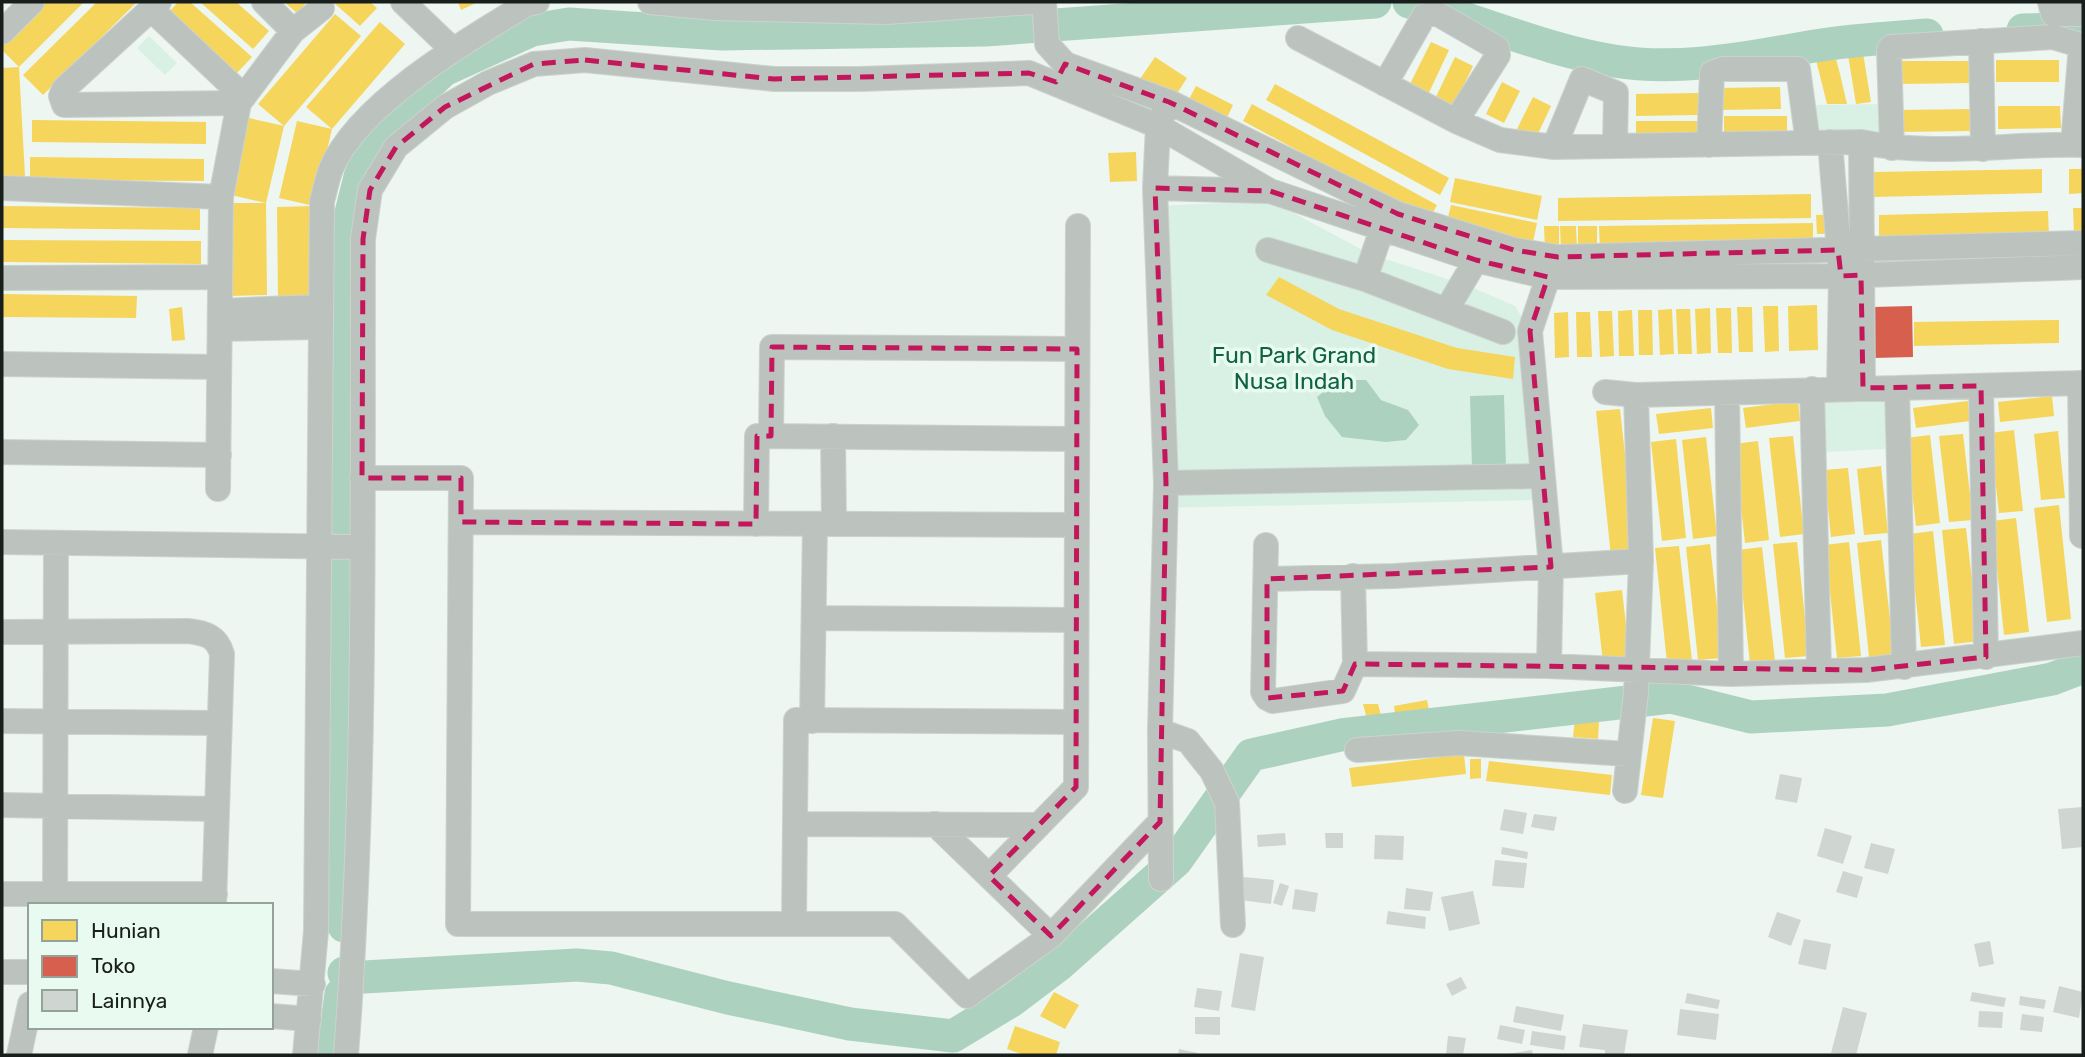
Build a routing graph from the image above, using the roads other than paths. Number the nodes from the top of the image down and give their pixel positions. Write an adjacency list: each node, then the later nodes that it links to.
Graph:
1 (264, 2): 11 (street)
2 (403, 2): 15 (street)
3 (537, 2): 15 (street)
4 (650, 2): 6 (street)
5 (2050, 2): 10 (street)
6 (943, 4): 7 (street)
7 (1041, 4): 16 (street)
8 (155, 5): 18 (street); 18 (street)
9 (322, 8): 11 (street)
10 (2083, 14)
11 (293, 31): 18 (street)
12 (1298, 38): 17 (street)
13 (1981, 41): 14 (street); 28 (street); 29 (street)
14 (2082, 46): 25 (street)
15 (453, 49): 45 (street)
16 (1060, 73): 19 (street); 21 (street); 65 (street)
17 (1385, 84): 20 (street); 20 (street)
18 (240, 99): 33 (street)
19 (1169, 102): 21 (street); 39 (street)
20 (1456, 121): 27 (street)
21 (1158, 126): 31 (street); 32 (street)
22 (1861, 142): 23 (street); 28 (street); 39 (street)
23 (1819, 143): 24 (street); 24 (street); 39 (street)
24 (1709, 145): 26 (street)
25 (2078, 145): 29 (street)
26 (1615, 146): 27 (street); 27 (street)
27 (1554, 147)
28 (1892, 148): 29 (street)
29 (1983, 149)
30 (2, 187): 33 (street)
31 (1155, 188): 32 (street); 66 (street)
32 (1270, 191): 35 (street)
33 (221, 197): 40 (street)
34 (1078, 226): 48 (street)
35 (1383, 226): 38 (street); 43 (street)
36 (1268, 250): 43 (street)
37 (2078, 255): 39 (street)
38 (1476, 260): 41 (street); 44 (street)
39 (1850, 263): 41 (street); 53 (street)
40 (219, 277): 42 (street); 46 (street)
41 (1548, 277): 64 (street)
42 (2, 278)
43 (1365, 279): 44 (street)
44 (1447, 309): 47 (street)
45 (320, 317): 46 (street); 76 (street)
46 (220, 320): 50 (street)
47 (1503, 331)
48 (1077, 349): 59 (street); 61 (street)
49 (2, 364): 50 (street)
50 (219, 368): 63 (street)
51 (2082, 383): 52 (street); 74 (street)
52 (1981, 386): 54 (street); 86 (street)
53 (1851, 388): 54 (street); 55 (street)
54 (1897, 388): 89 (street)
55 (1812, 389): 57 (street); 90 (street)
56 (1605, 392): 58 (street)
57 (1727, 393): 58 (street); 91 (street)
58 (1636, 395): 77 (street)
59 (771, 436): 60 (street); 69 (street)
60 (833, 436): 61 (street); 70 (street)
61 (1077, 439): 71 (street)
62 (2, 452): 63 (street)
63 (219, 454): 67 (street)
64 (1542, 476): 66 (street); 78 (street)
65 (362, 478): 68 (street); 76 (street)
66 (1167, 483): 98 (street)
67 (218, 489)
68 (461, 522): 69 (street); 114 (street)
69 (756, 524): 70 (street)
70 (824, 524): 71 (street); 81 (street)
71 (1077, 525): 82 (street)
72 (2, 542): 73 (street)
73 (56, 543): 76 (street); 84 (street)
74 (2083, 544)
75 (1266, 545): 80 (street)
76 (341, 547): 120 (street); 128 (street)
77 (1642, 561): 78 (street); 92 (street)
78 (1551, 567): 79 (street); 88 (street)
79 (1353, 576): 80 (street); 87 (street)
80 (1267, 579): 87 (street)
81 (814, 618): 82 (street); 95 (street)
82 (1076, 621): 96 (street)
83 (2, 632): 84 (street)
84 (56, 632): 94 (street); 97 (street)
85 (2083, 643): 86 (street)
86 (1986, 657): 89 (street)
87 (1355, 664): 88 (street)
88 (1549, 666): 92 (street)
89 (1904, 667): 90 (street)
90 (1819, 671): 91 (street)
91 (1731, 674): 92 (street)
92 (1635, 692): 100 (street)
93 (2, 721): 94 (street)
94 (55, 721): 97 (street); 103 (street)
95 (812, 721): 96 (street); 106 (street)
96 (1076, 722): 108 (street)
97 (218, 723): 104 (street)
98 (1160, 731): 105 (street); 115 (street)
99 (1357, 750): 100 (street)
100 (1627, 754): 101 (street)
101 (1625, 791)
102 (2, 805): 103 (street)
103 (55, 806): 104 (street); 112 (street)
104 (216, 809): 113 (street)
105 (1160, 822): 109 (street); 116 (street)
106 (795, 824): 107 (street); 114 (street)
107 (936, 824): 108 (street); 110 (street)
108 (1039, 825): 110 (street)
109 (1160, 869)
110 (989, 876): 116 (street)
111 (2, 894): 112 (street)
112 (55, 899): 113 (street)
113 (215, 900)
114 (794, 924): 116 (street)
115 (1233, 925)
116 (1051, 936)
117 (2, 972): 118 (street)
118 (28, 972)
119 (273, 981): 120 (street)
120 (313, 984): 123 (street)
121 (28, 1013): 125 (street)
122 (273, 1016): 123 (street)
123 (309, 1019): 127 (street)
124 (206, 1029): 126 (street)
125 (19, 1055)
126 (201, 1055)
127 (305, 1055)
128 (345, 1055)

